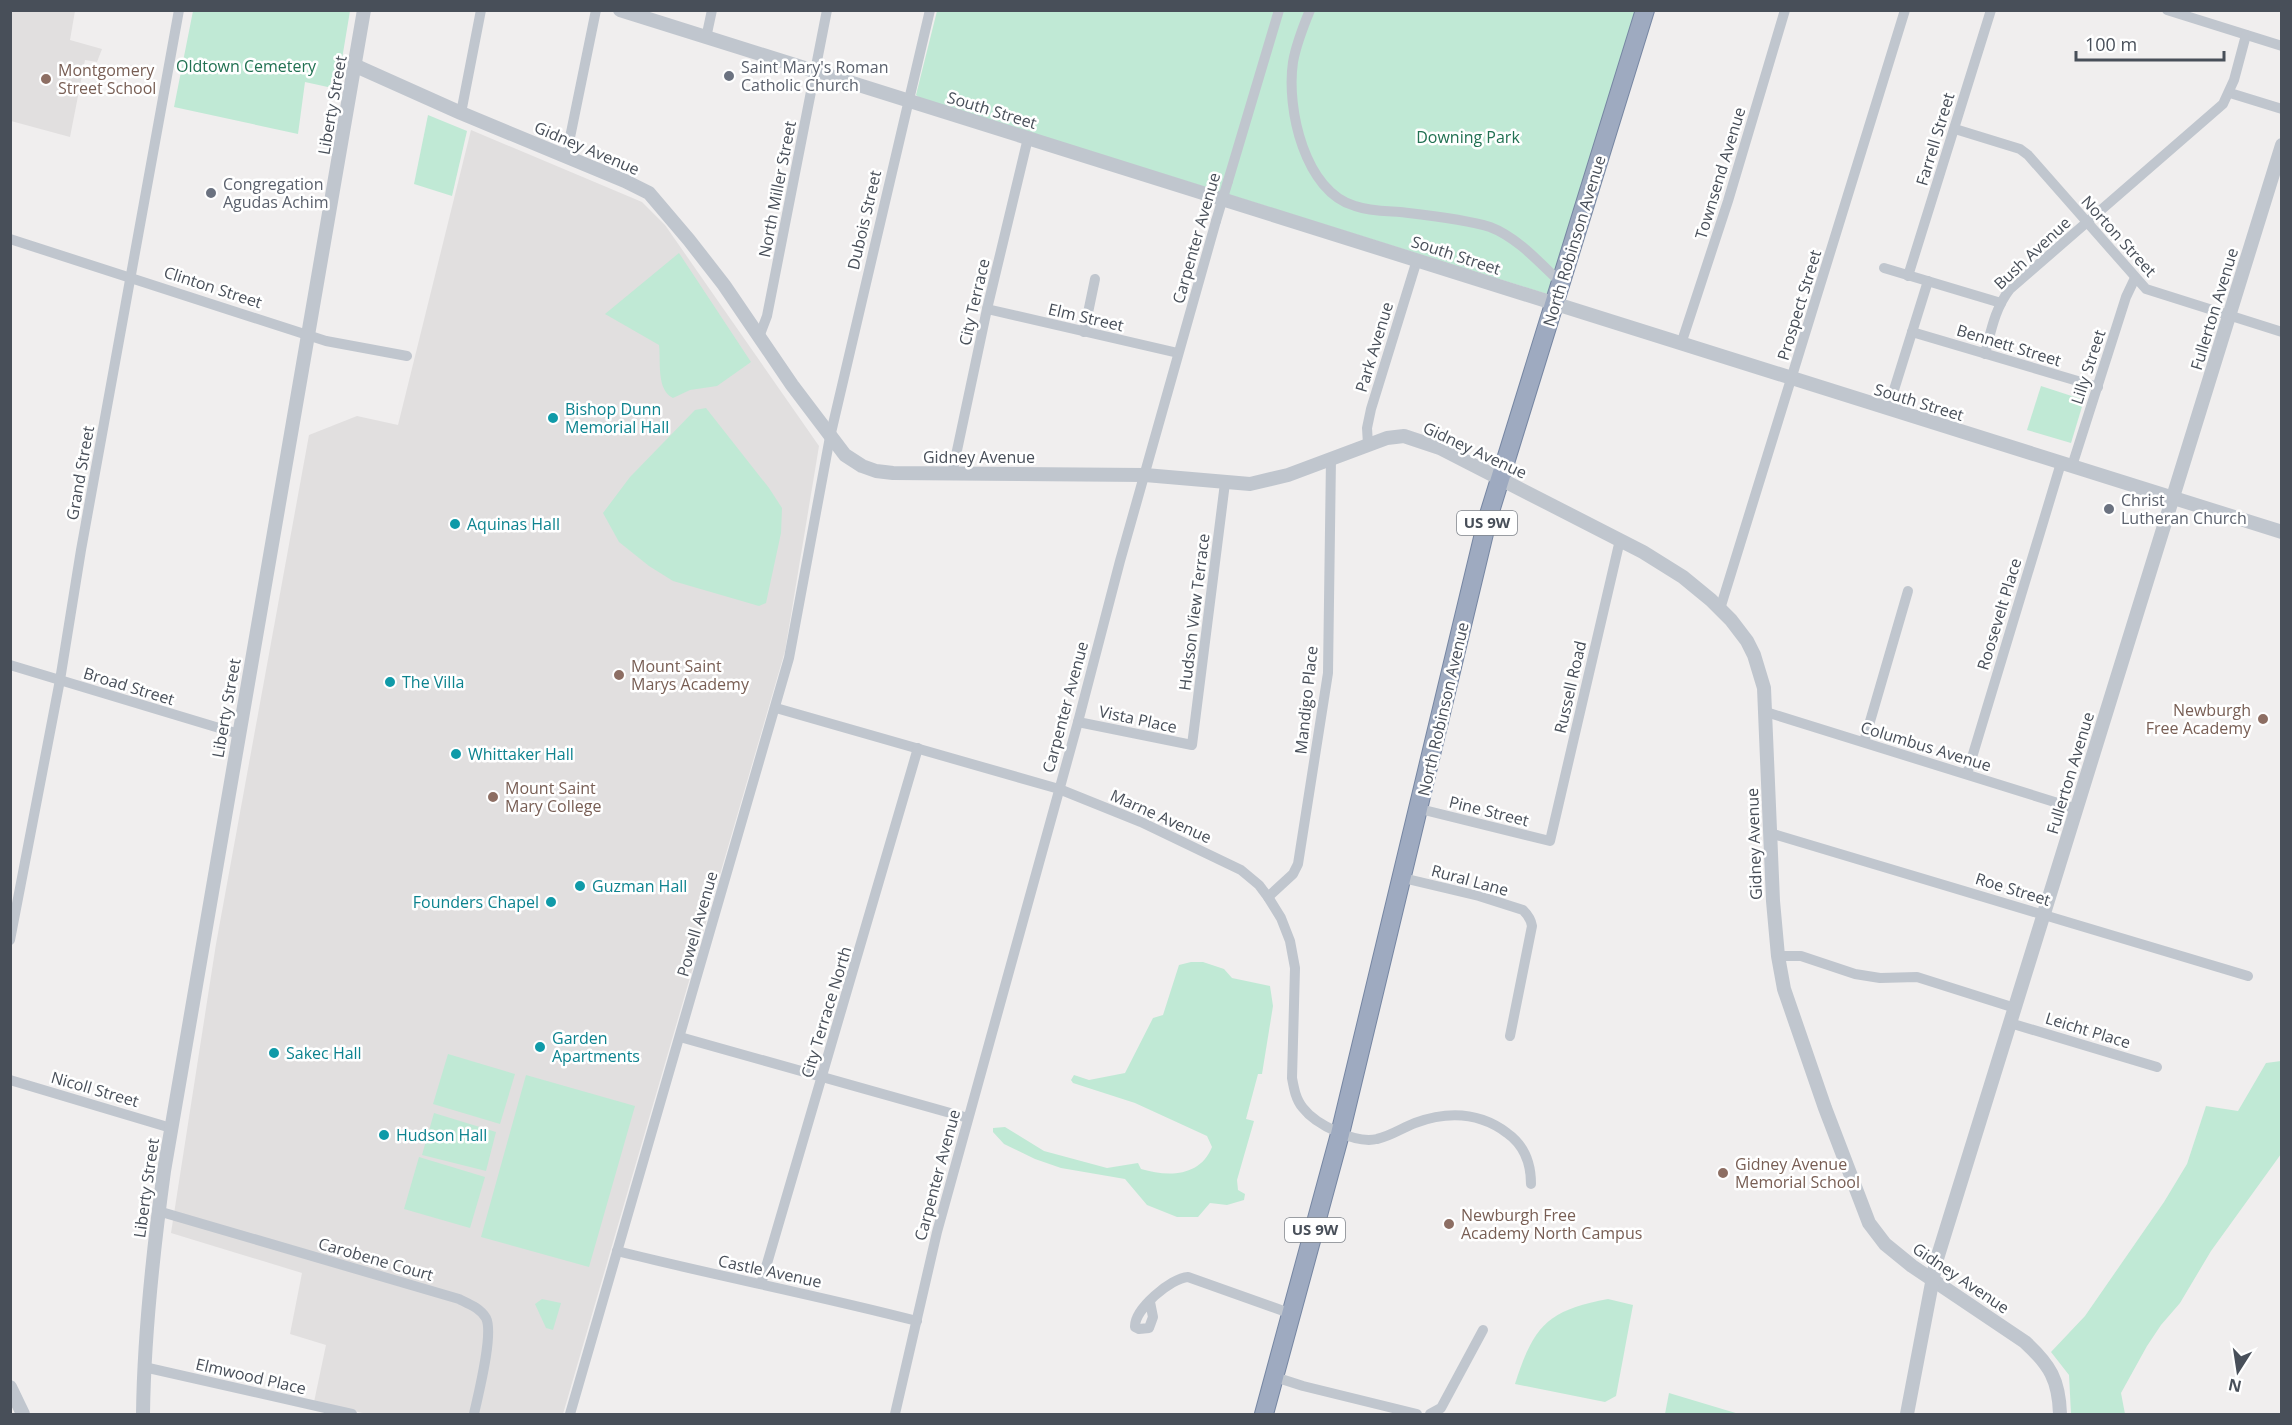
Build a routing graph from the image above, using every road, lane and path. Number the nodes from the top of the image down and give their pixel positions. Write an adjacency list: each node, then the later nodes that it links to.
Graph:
1 (179, 10): 34 (street, Grand Street)
2 (364, 10): 19 (street, Liberty Street)
3 (481, 10): 24 (street)
4 (596, 10): 28 (street)
5 (620, 10): 17 (street, South Street)
6 (711, 10): 17 (street)
7 (827, 10): 20 (street, North Miller Street)
8 (930, 10): 22 (street, Dubois Street)
9 (1279, 10): 49 (street, Carpenter Avenue, bridge)
10 (1310, 10): 38 (street)
11 (1645, 10): 38 (highway, North Robinson Avenue / US 9W)
12 (1785, 10): 48 (street, Townsend Avenue)
13 (1905, 10): 52 (street, Prospect Street)
14 (1991, 10): 25 (street, Farrell Street)
15 (2167, 10): 16 (street)
16 (2246, 35): 18 (street); 21 (street, Bush Avenue)
17 (706, 38): 20 (street, South Street)
18 (2282, 46)
19 (356, 66): 24 (street, Gidney Avenue); 46 (street, Liberty Street)
20 (815, 72): 22 (street, South Street); 47 (street, North Miller Street)
21 (2230, 93): 23 (street); 29 (street, Bush Avenue)
22 (908, 100): 26 (street, South Street); 55 (street, Dubois Street)
23 (2282, 109)
24 (461, 113): 28 (street, Gidney Avenue)
25 (1955, 129): 29 (street, Norton Street); 33 (street, Farrell Street)
26 (1028, 138): 31 (street, South Street); 41 (street, City Terrace)
27 (2282, 145): 42 (street, Fullerton Avenue)
28 (566, 157): 47 (street, Gidney Avenue)
29 (2087, 223): 36 (street, Norton Street); 39 (street, Bush Avenue)
30 (10, 239): 34 (street, Clinton Street)
31 (1417, 260): 40 (street, South Street); 56 (street, Park Avenue)
32 (1884, 268): 33 (street)
33 (1908, 276): 37 (street)
34 (131, 277): 46 (street, Clinton Street); 69 (street, Grand Street)
35 (1095, 279): 43 (street)
36 (2135, 279): 42 (street, Norton Street); 53 (street, Lilly Street)
37 (1928, 281): 39 (street); 44 (street)
38 (1561, 283): 40 (highway, North Robinson Avenue / US 9W)
39 (2001, 303): 50 (street, Bush Avenue)
40 (1554, 305): 48 (street, South Street); 61 (highway, North Robinson Avenue / US 9W)
41 (987, 309): 43 (street, Elm Street); 59 (street, City Terrace)
42 (2229, 315): 45 (street, Norton Street); 63 (street, Fullerton Avenue)
43 (1084, 332): 49 (street, Elm Street)
44 (1912, 332): 50 (street, Bennett Street); 54 (street)
45 (2282, 332)
46 (308, 334): 51 (street, Clinton Street); 73 (street, Liberty Street)
47 (759, 337): 55 (street, Gidney Avenue)
48 (1681, 344): 52 (street, South Street)
49 (1178, 353): 60 (street, Carpenter Avenue)
50 (1985, 354): 53 (street, Bennett Street)
51 (407, 356)
52 (1792, 379): 54 (street, South Street); 67 (street, Prospect Street)
53 (2098, 387): 58 (street, Lilly Street)
54 (1888, 409): 58 (street, South Street)
55 (830, 437): 59 (street, Gidney Avenue); 70 (street, Powell Avenue)
56 (1368, 444): 57 (street, Gidney Avenue); 61 (street, Gidney Avenue)
57 (1331, 458): 62 (street, Gidney Avenue); 84 (street, Mandigo Place)
58 (2066, 465): 63 (street, South Street); 77 (street, Roosevelt Place)
59 (952, 474): 60 (street, Gidney Avenue)
60 (1145, 475): 62 (street, Gidney Avenue); 72 (street, Carpenter Avenue)
61 (1500, 480): 65 (street, Gidney Avenue); 79 (highway, North Robinson Avenue / US 9W)
62 (1225, 483): 75 (street, Hudson View Terrace)
63 (2172, 498): 64 (street, South Street); 80 (street, Fullerton Avenue)
64 (2282, 532)
65 (1620, 540): 67 (street, Gidney Avenue); 82 (street, Russell Road)
66 (1908, 591): 74 (street)
67 (1720, 609): 71 (street, Gidney Avenue)
68 (10, 665): 69 (street, Broad Street)
69 (60, 680): 73 (street, Broad Street); 86 (street, Grand Street)
70 (776, 708): 76 (street, Marne Avenue); 92 (street, Powell Avenue)
71 (1766, 712): 74 (street, Columbus Avenue); 81 (street, Gidney Avenue)
72 (1077, 722): 75 (street, Vista Place); 78 (street, Carpenter Avenue)
73 (239, 734): 97 (street, Liberty Street)
74 (1864, 742): 77 (street, Columbus Avenue)
75 (1192, 745)
76 (918, 748): 78 (street, Marne Avenue); 94 (street, City Terrace North)
77 (1967, 774): 80 (street, Columbus Avenue)
78 (1059, 789): 84 (street, Marne Avenue); 96 (street, Carpenter Avenue)
79 (1420, 808): 82 (street, Pine Street); 83 (highway, North Robinson Avenue / US 9W)
80 (2077, 809): 85 (street, Fullerton Avenue)
81 (1770, 833): 85 (street, Roe Street); 87 (street, Gidney Avenue)
82 (1550, 841)
83 (1403, 878): 91 (street, Rural Lane); 98 (highway, North Robinson Avenue / US 9W)
84 (1268, 897): 98 (street, Marne Avenue)
85 (2044, 914): 88 (street, Roe Street); 89 (street, Fullerton Avenue)
86 (10, 940)
87 (1778, 956): 89 (street); 102 (street, Gidney Avenue)
88 (2248, 976)
89 (2015, 1008): 90 (street, Fullerton Avenue)
90 (2010, 1023): 93 (street, Leicht Place); 102 (street, Fullerton Avenue)
91 (1510, 1036)
92 (680, 1037): 94 (street); 101 (street, Powell Avenue)
93 (2157, 1067)
94 (822, 1076): 96 (street); 103 (street, City Terrace North)
95 (10, 1080): 97 (street, Nicoll Street)
96 (968, 1118): 106 (street, Carpenter Avenue)
97 (171, 1128): 100 (street, Liberty Street)
98 (1340, 1134): 99 (street); 105 (highway, North Robinson Avenue / US 9W)
99 (1531, 1184)
100 (158, 1210): 108 (street, Liberty Street); 114 (street, Carobene Court)
101 (617, 1251): 103 (street, Castle Avenue); 115 (street, Powell Avenue)
102 (1932, 1280): 120 (street, Fullerton Avenue); 121 (street, Gidney Avenue)
103 (761, 1284): 106 (street, Castle Avenue)
104 (1150, 1302): 105 (street)
105 (1292, 1314): 109 (highway, North Robinson Avenue / US 9W)
106 (917, 1321): 116 (street, Carpenter Avenue)
107 (1482, 1330): 119 (street)
108 (144, 1367): 112 (street, Liberty Street); 113 (street, Elmwood Place)
109 (1275, 1377): 117 (highway, North Robinson Avenue / US 9W); 118 (street)
110 (10, 1387): 111 (street)
111 (23, 1414)
112 (143, 1414)
113 (352, 1414)
114 (474, 1414)
115 (570, 1414)
116 (895, 1414)
117 (1264, 1414)
118 (1417, 1414)
119 (1430, 1414)
120 (1907, 1414)
121 (2060, 1414)

